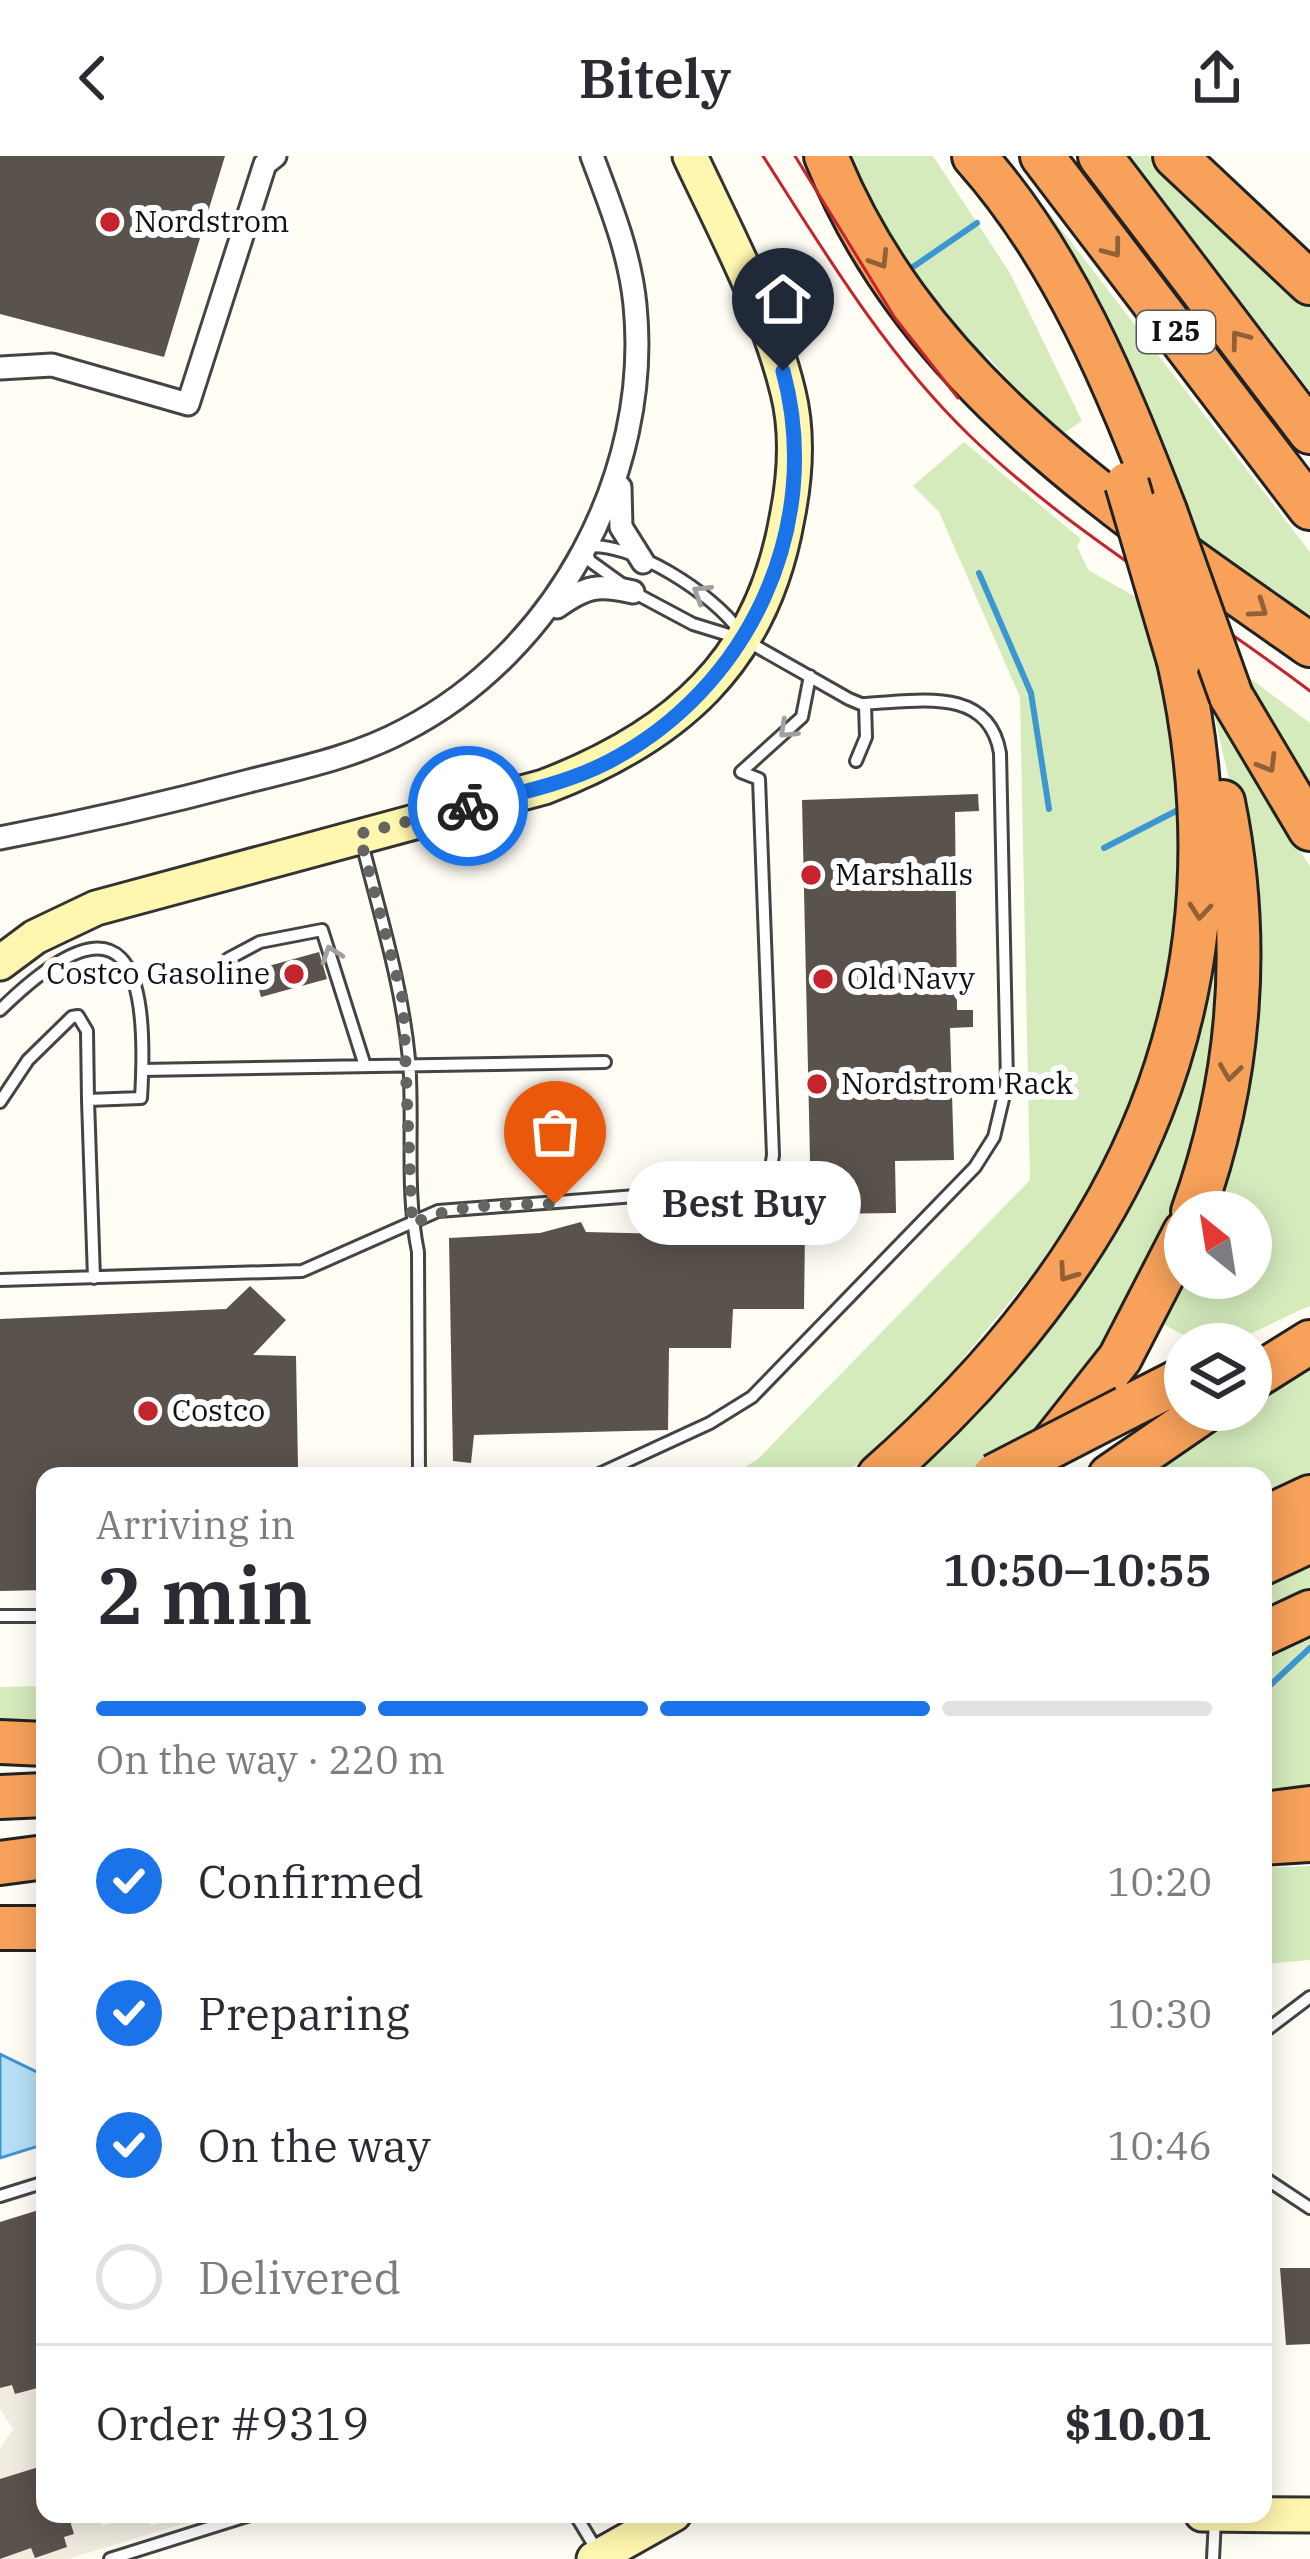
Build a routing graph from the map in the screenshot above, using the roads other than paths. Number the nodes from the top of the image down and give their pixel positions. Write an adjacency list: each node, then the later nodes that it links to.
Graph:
1 (274, 156): 11 (street)
2 (592, 156): 13 (street)
3 (691, 156): 19 (main road)
4 (826, 156): 20 (highway, one-way to 20)
5 (963, 156): 23 (highway, bridge)
6 (974, 156): 25 (highway, one-way to 25, bridge)
7 (1042, 156): 14 (highway, I 25, one-way to 14)
8 (1100, 156): 12 (highway, I 25, one-way to 8)
9 (1175, 156): 10 (highway)
10 (1310, 283)
11 (0, 368)
12 (1310, 432)
13 (618, 467): 15 (street); 16 (street)
14 (1310, 508)
15 (584, 547): 16 (lane); 17 (lane); 18 (street)
16 (644, 562): 19 (lane, one-way to 16)
17 (634, 592): 18 (street); 19 (lane)
18 (540, 615): 27 (street)
19 (745, 640): 21 (lane); 26 (main road)
20 (1310, 645)
21 (810, 676): 22 (lane); 38 (lane, one-way to 38)
22 (865, 704): 24 (lane); 49 (lane)
23 (1190, 711): 37 (highway, one-way to 37); 50 (highway, one-way to 50)
24 (856, 761)
25 (1310, 829)
26 (359, 834): 29 (main road); 32 (lane)
27 (0, 838)
28 (228, 959): 33 (lane, one-way to 28)
29 (0, 963)
30 (0, 1010): 34 (lane)
31 (605, 1062): 32 (lane)
32 (409, 1065): 33 (lane); 38 (lane)
33 (365, 1066): 34 (lane)
34 (142, 1070): 35 (lane)
35 (88, 1100): 36 (lane); 40 (lane)
36 (0, 1102)
37 (1199, 1191)
38 (412, 1224): 40 (lane); 48 (lane)
39 (1164, 1273): 52 (highway)
40 (94, 1277): 41 (lane)
41 (0, 1280)
42 (1310, 1320): 43 (highway)
43 (1272, 1336)
44 (1310, 1342): 45 (highway)
45 (1272, 1366)
46 (1164, 1389): 51 (highway, bridge)
47 (1175, 1431): 53 (highway)
48 (419, 1467)
49 (615, 1467)
50 (888, 1467)
51 (1011, 1467)
52 (1029, 1467)
53 (1123, 1467)
54 (1310, 1497): 55 (highway)
55 (1272, 1515)
56 (1310, 1540): 57 (highway)
57 (1272, 1559)
58 (1310, 1612): 61 (highway)
59 (0, 1616): 60 (lane)
60 (36, 1616)
61 (1272, 1630)
62 (0, 1742): 63 (highway)
63 (36, 1744)
64 (36, 1795): 65 (highway)
65 (0, 1797)
66 (1310, 1808): 67 (highway)
67 (1272, 1813)
68 (36, 1834): 69 (highway)
69 (0, 1835)
70 (1310, 1840): 71 (highway)
71 (1272, 1842)
72 (36, 1858): 73 (highway)
73 (0, 1864): 74 (highway)
74 (36, 1869)
75 (0, 1928): 76 (highway)
76 (36, 1928)
77 (1310, 1997): 78 (lane)
78 (1272, 2026)
79 (1272, 2183): 82 (lane)
80 (36, 2185): 81 (lane)
81 (0, 2196)
82 (1310, 2208)
83 (1272, 2515): 84 (main road)
84 (1310, 2515)
85 (224, 2523): 90 (lane)
86 (579, 2523): 89 (lane)
87 (658, 2523): 89 (main road)
88 (1220, 2523): 91 (lane)
89 (598, 2558)
90 (110, 2559)
91 (1213, 2559)

